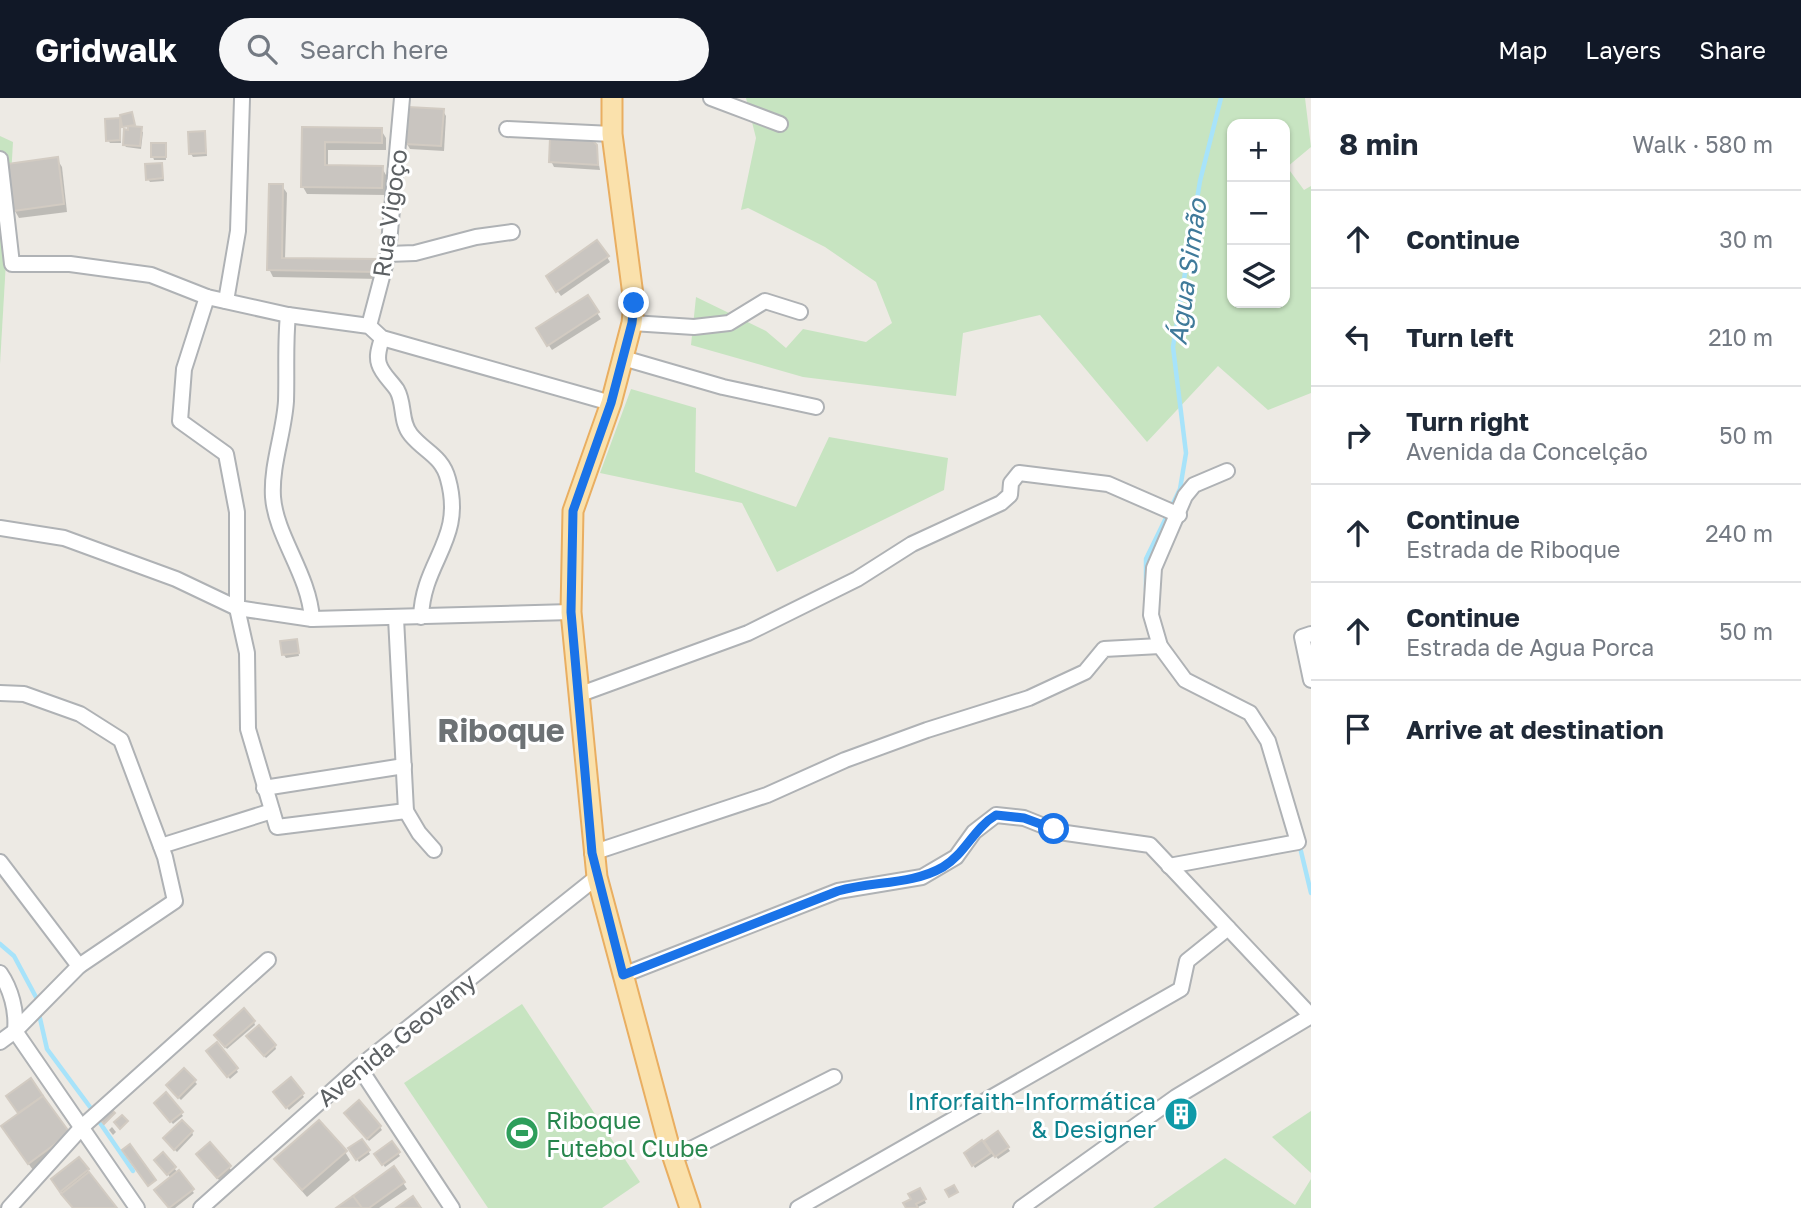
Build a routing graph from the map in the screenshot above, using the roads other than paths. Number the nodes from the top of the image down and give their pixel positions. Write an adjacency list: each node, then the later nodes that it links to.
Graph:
1 (402, 98): 10 (street, Rua Vigoço)
2 (612, 98): 7 (main road)
3 (711, 98): 5 (street)
4 (242, 99): 12 (street)
5 (780, 124)
6 (507, 129): 7 (street)
7 (612, 134): 15 (main road)
8 (0, 159): 11 (street)
9 (512, 232): 10 (street)
10 (388, 254): 16 (street, Rua Vigoço)
11 (207, 297): 12 (street); 24 (street)
12 (226, 301): 14 (street)
13 (800, 312): 15 (street)
14 (288, 316): 16 (street); 28 (street)
15 (632, 323): 18 (main road)
16 (369, 326): 17 (street)
17 (382, 338): 19 (street); 26 (street)
18 (623, 358): 19 (main road); 20 (street)
19 (611, 403): 25 (main road)
20 (816, 407)
21 (1227, 471): 22 (street)
22 (1179, 514): 30 (street); 33 (street)
23 (0, 528): 24 (street)
24 (237, 608): 28 (street); 35 (street)
25 (571, 612): 26 (street); 33 (main road)
26 (421, 617): 27 (street)
27 (396, 618): 28 (street); 34 (street)
28 (312, 619)
29 (1311, 634): 31 (street)
30 (1160, 646): 40 (street); 42 (street)
31 (1311, 680)
32 (0, 692): 38 (street)
33 (578, 695): 40 (main road)
34 (404, 766): 35 (street); 37 (street)
35 (264, 788): 36 (street)
36 (272, 811): 37 (street); 38 (street)
37 (406, 811): 39 (street)
38 (161, 846): 46 (street)
39 (434, 850)
40 (592, 853): 43 (main road)
41 (0, 862): 46 (street)
42 (1169, 866): 44 (street); 48 (street)
43 (597, 877): 48 (main road); 53 (street, Avenida Geovany)
44 (1228, 928): 50 (street); 62 (street)
45 (268, 960): 55 (street)
46 (79, 966): 51 (street)
47 (0, 973): 49 (street)
48 (623, 975): 56 (main road)
49 (5, 990): 51 (street)
50 (1311, 1016): 63 (street)
51 (15, 1031): 52 (street); 55 (street)
52 (0, 1042)
53 (359, 1067): 59 (street, Avenida Geovany); 60 (street)
54 (834, 1077): 56 (street)
55 (83, 1126): 57 (street); 58 (street)
56 (673, 1158): 61 (main road)
57 (9, 1208)
58 (137, 1208)
59 (201, 1208)
60 (452, 1208)
61 (690, 1208)
62 (798, 1208)
63 (1021, 1208)

